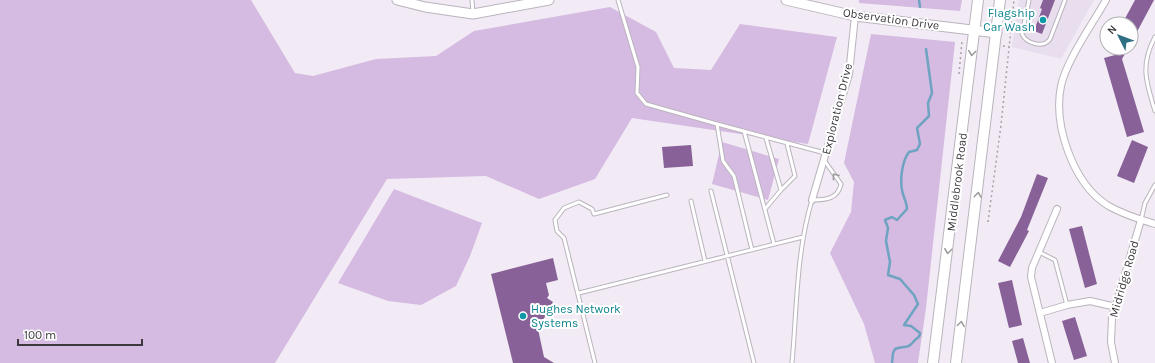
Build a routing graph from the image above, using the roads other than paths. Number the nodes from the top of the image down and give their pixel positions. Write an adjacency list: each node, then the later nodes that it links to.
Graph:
1 (397, 0): 11 (street)
2 (472, 0): 11 (lane)
3 (549, 0): 11 (street)
4 (618, 0): 17 (lane)
5 (786, 0): 12 (street, Observation Drive)
6 (978, 0): 13 (main road, Middlebrook Road)
7 (1000, 0): 14 (main road, Middlebrook Road)
8 (1030, 0): 9 (lane)
9 (1065, 0)
10 (1106, 0): 31 (street)
11 (473, 14)
12 (854, 16): 13 (street, Observation Drive); 21 (street, Exploration Drive)
13 (975, 31): 14 (street, Observation Drive); 46 (main road, Middlebrook Road, one-way to 46)
14 (997, 33): 47 (main road, Middlebrook Road, one-way to 14)
15 (1155, 37): 16 (lane)
16 (1155, 111)
17 (717, 124): 18 (lane); 35 (lane)
18 (744, 131): 19 (lane); 29 (lane)
19 (766, 138): 20 (lane); 24 (lane)
20 (788, 144): 21 (lane); 24 (lane)
21 (826, 153): 22 (street, Exploration Drive)
22 (824, 160): 27 (street, Exploration Drive); 27 (lane, one-way to 22)
23 (1155, 185): 31 (lane)
24 (781, 190): 29 (lane)
25 (711, 191): 37 (lane)
26 (667, 195): 39 (lane)
27 (812, 200): 33 (lane)
28 (691, 201): 38 (lane)
29 (765, 209): 34 (lane)
30 (1057, 209): 36 (street)
31 (1141, 220): 32 (street); 41 (street, Midridge Road)
32 (1155, 224)
33 (803, 237): 34 (lane); 45 (lane)
34 (774, 244): 35 (lane)
35 (752, 250): 37 (lane)
36 (1039, 252): 40 (lane); 42 (street)
37 (728, 256): 38 (lane); 44 (lane)
38 (705, 261): 39 (lane)
39 (579, 293): 43 (lane)
40 (1067, 305): 41 (street); 42 (street)
41 (1116, 307): 49 (street, Midridge Road)
42 (1040, 314): 48 (street)
43 (596, 363)
44 (754, 363)
45 (792, 363)
46 (933, 363)
47 (956, 363)
48 (1052, 363)
49 (1115, 363)

